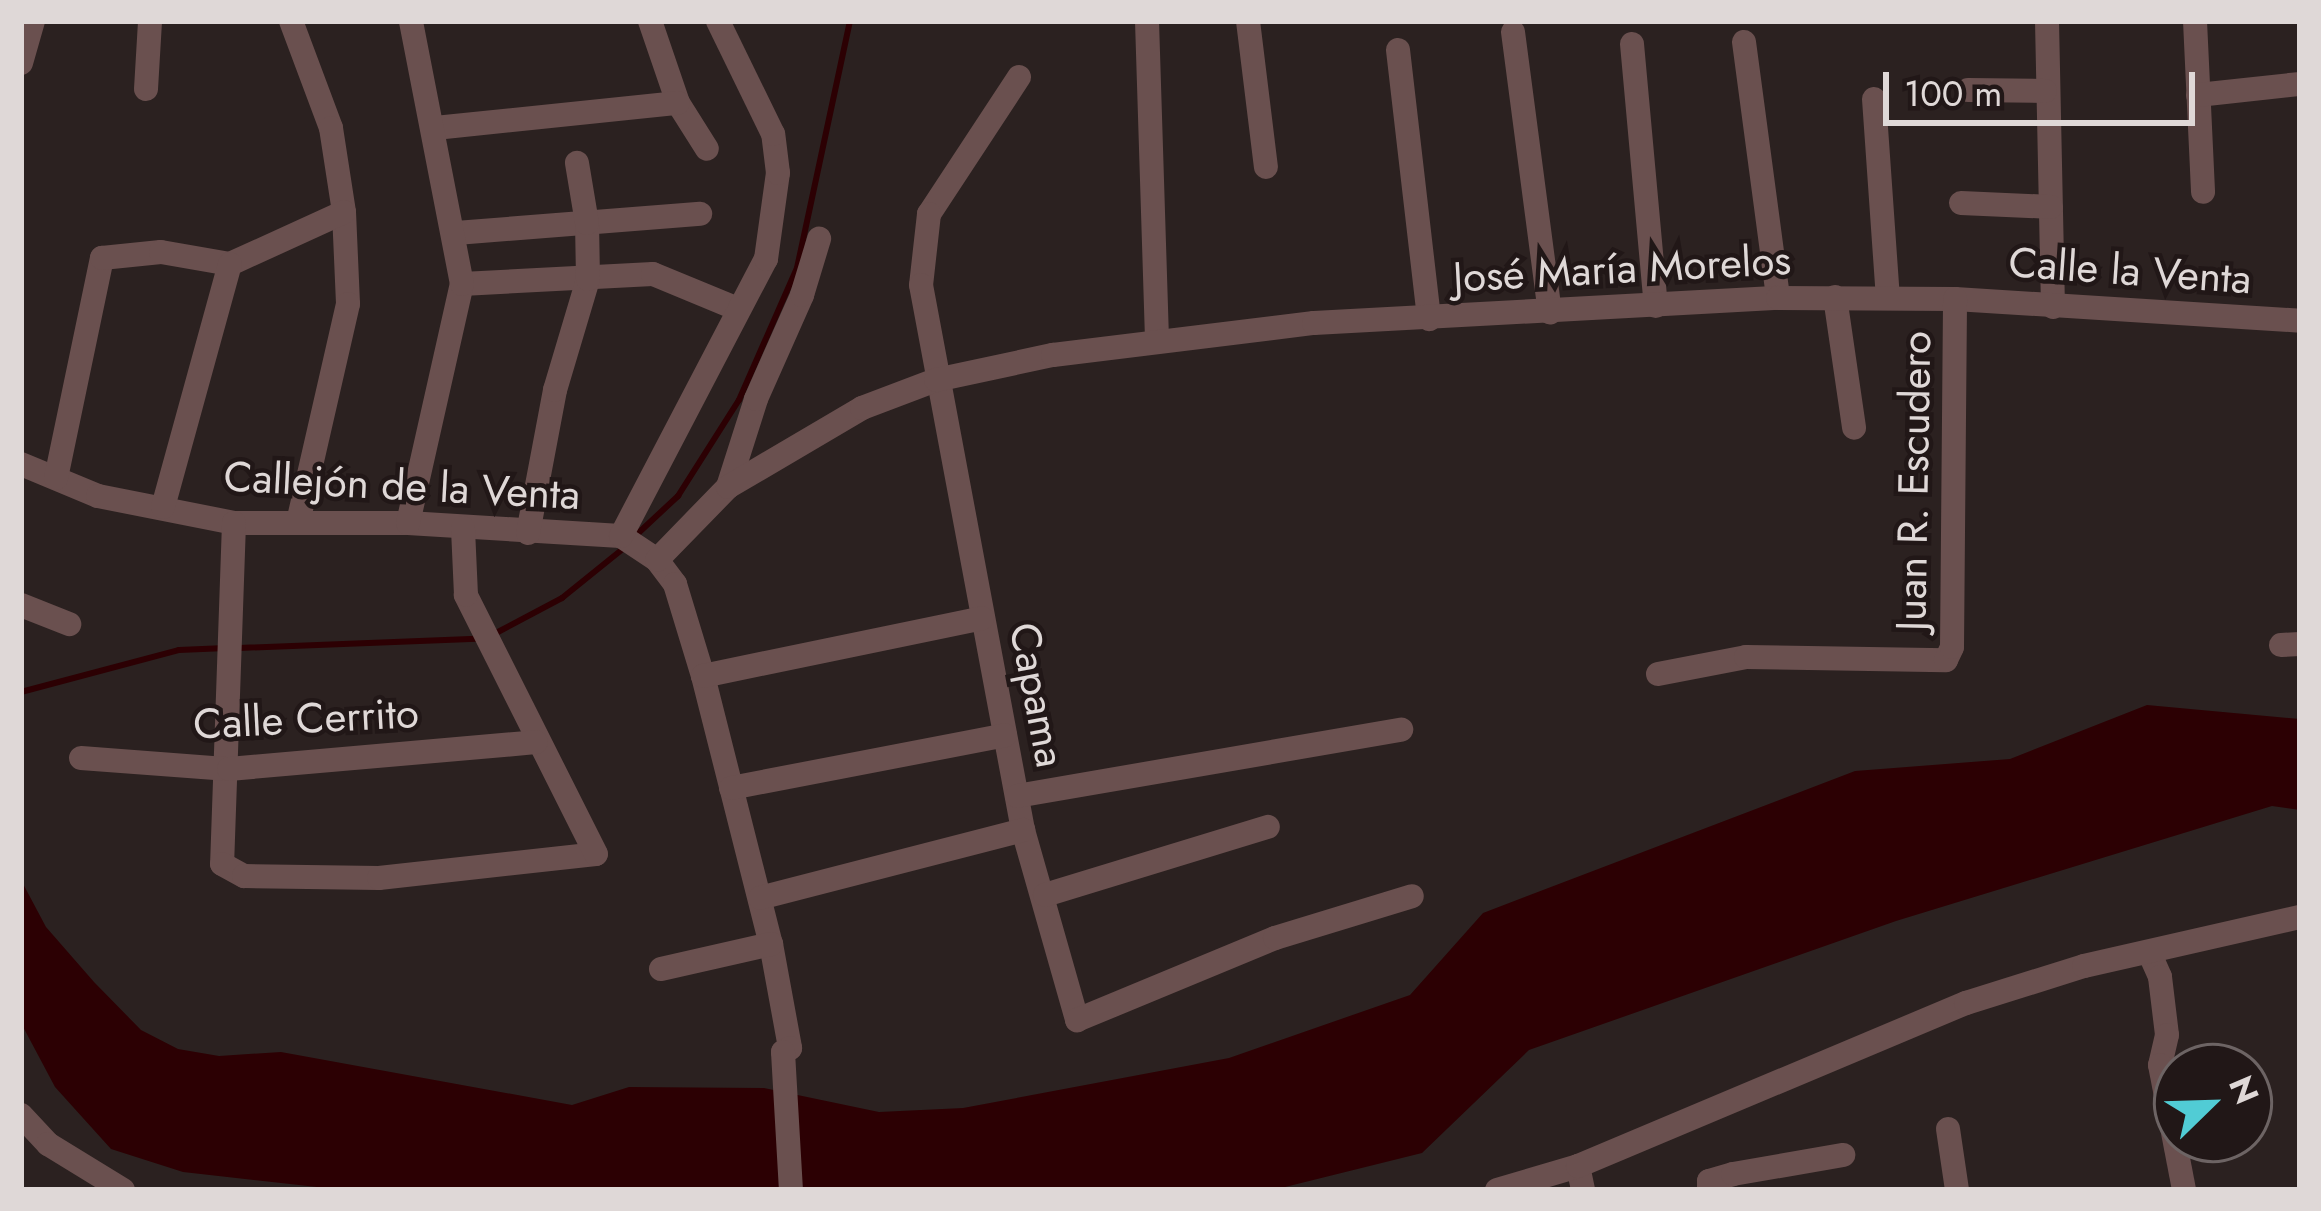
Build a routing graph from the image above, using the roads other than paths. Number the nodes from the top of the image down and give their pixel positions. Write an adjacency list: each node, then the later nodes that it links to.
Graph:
1 (33, 21): 15 (street)
2 (150, 21): 18 (street)
3 (291, 21): 31 (street)
4 (410, 21): 24 (street)
5 (650, 21): 23 (street)
6 (718, 21): 45 (street)
7 (1147, 21): 49 (street)
8 (1248, 21): 27 (street)
9 (2047, 21): 20 (street)
10 (2195, 21): 21 (street)
11 (1513, 32): 46 (street)
12 (1744, 42): 39 (street)
13 (1632, 44): 43 (street)
14 (1398, 50): 47 (street)
15 (21, 63)
16 (1019, 77): 50 (street, Capama)
17 (2300, 84): 21 (street)
18 (146, 89)
19 (1968, 90): 20 (street)
20 (2044, 92): 30 (street)
21 (2198, 95): 28 (street)
22 (1874, 99): 41 (street)
23 (678, 103): 24 (street); 25 (street)
24 (435, 128): 34 (street)
25 (706, 149)
26 (577, 163): 33 (street)
27 (1266, 167)
28 (2203, 192)
29 (1961, 203): 30 (street)
30 (2051, 207): 44 (street)
31 (344, 212): 36 (street); 56 (street)
32 (700, 214): 33 (street)
33 (587, 224): 34 (street); 37 (street)
34 (455, 233): 38 (street)
35 (819, 239): 54 (street)
36 (230, 264): 53 (street); 55 (street)
37 (588, 279): 38 (street); 45 (street); 60 (street)
38 (462, 284): 58 (street)
39 (1778, 298): 40 (street, José María Morelos); 43 (street, José María Morelos)
40 (1835, 298): 41 (street, José María Morelos); 51 (street)
41 (1888, 298): 42 (street, José María Morelos)
42 (1955, 299): 44 (street, Calle la Venta); 65 (street, Juan R. Escudero)
43 (1656, 306): 46 (street, José María Morelos)
44 (2053, 307): 48 (street, Calle la Venta)
45 (738, 309): 61 (street)
46 (1550, 313): 47 (street, José María Morelos)
47 (1429, 319): 49 (street, José María Morelos)
48 (2300, 321)
49 (1156, 340): 50 (street, José María Morelos)
50 (935, 380): 54 (street, José María Morelos); 63 (street, Capama)
51 (1854, 428)
52 (21, 464): 53 (street, Callejón de la Venta)
53 (56, 478): 55 (street, Callejón de la Venta)
54 (728, 487): 61 (street)
55 (164, 507): 57 (street, Callejón de la Venta)
56 (298, 522): 57 (street, Callejón de la Venta); 58 (street, Callejón de la Venta)
57 (234, 523): 71 (street)
58 (408, 523): 59 (street, Callejón de la Venta)
59 (463, 528): 60 (street, Callejón de la Venta); 69 (street)
60 (528, 532): 61 (street, Callejón de la Venta)
61 (636, 546): 66 (street)
62 (21, 605): 64 (street)
63 (982, 618): 66 (street); 68 (street, Capama)
64 (69, 624)
65 (1658, 674)
66 (703, 676): 72 (street)
67 (1401, 730): 73 (street)
68 (1005, 736): 72 (street); 73 (street, Capama)
69 (536, 742): 71 (street, Calle Cerrito); 71 (street)
70 (81, 758): 71 (street, Calle Cerrito)
71 (229, 769)
72 (731, 788): 78 (street)
73 (1017, 796): 75 (street, Capama)
74 (1268, 827): 76 (street)
75 (1023, 830): 76 (street, Capama); 78 (street)
76 (1045, 895): 77 (street, Capama)
77 (1412, 896)
78 (760, 898): 80 (street)
79 (2300, 917): 81 (street)
80 (771, 944): 82 (street); 88 (street)
81 (2149, 952): 86 (street); 92 (street)
82 (661, 969)
83 (21, 1115): 87 (street)
84 (1948, 1129): 91 (street)
85 (1843, 1156): 90 (street)
86 (1580, 1178): 89 (street)
87 (123, 1190)
88 (790, 1190)
89 (1497, 1190)
90 (1709, 1190)
91 (1957, 1190)
92 (2184, 1190)

